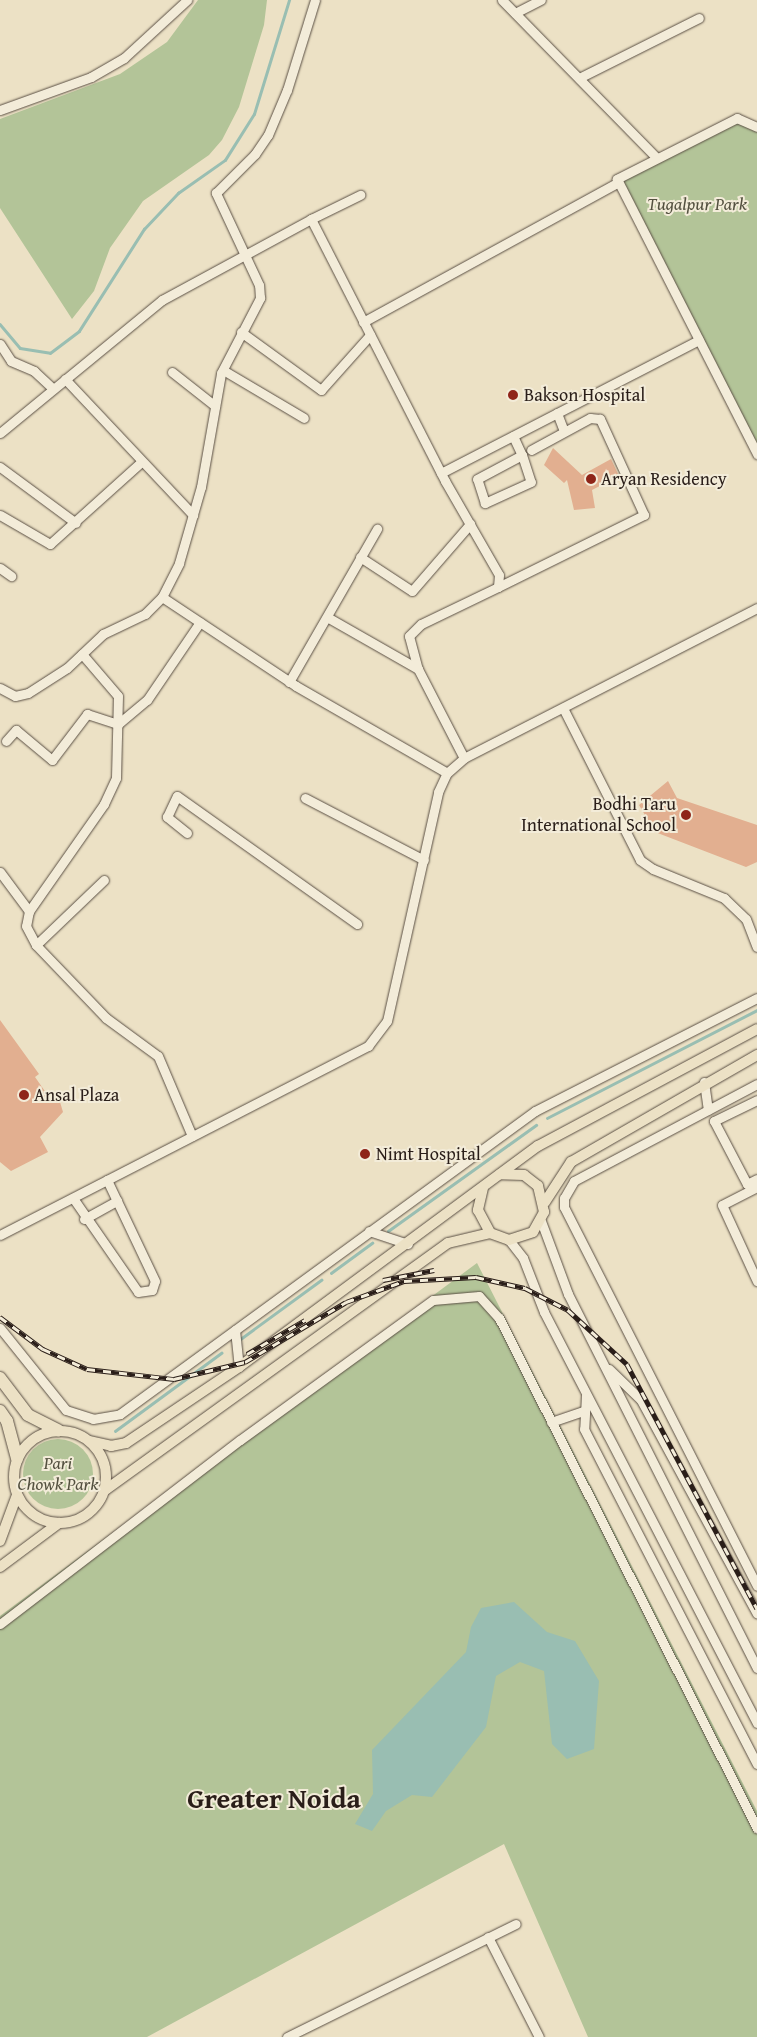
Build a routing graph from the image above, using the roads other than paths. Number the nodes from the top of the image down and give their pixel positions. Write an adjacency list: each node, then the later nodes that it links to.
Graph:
1 (187, 0): 8 (street)
2 (315, 0): 14 (street)
3 (502, 0): 5 (street)
4 (541, 0): 5 (street)
5 (515, 13): 7 (street)
6 (699, 18): 7 (street)
7 (578, 78): 10 (street)
8 (0, 110)
9 (757, 127): 10 (street)
10 (656, 157): 11 (street)
11 (617, 183): 15 (street); 18 (street)
12 (360, 195): 13 (street)
13 (312, 220): 14 (street); 15 (street)
14 (246, 255): 16 (street); 22 (street)
15 (363, 322): 17 (street)
16 (241, 332): 17 (street); 20 (street)
17 (370, 335): 35 (street)
18 (699, 340): 25 (street); 31 (street)
19 (0, 344): 23 (street)
20 (222, 370): 24 (street); 26 (street)
21 (172, 372): 24 (street)
22 (65, 379): 23 (street); 33 (street)
23 (53, 389): 28 (street)
24 (215, 406): 37 (street)
25 (557, 413): 27 (street); 29 (street)
26 (304, 418)
27 (564, 432): 30 (street); 44 (street)
28 (0, 433)
29 (513, 436): 32 (street); 35 (street)
30 (531, 450)
31 (757, 454)
32 (522, 455): 32 (street)
33 (140, 463): 37 (street); 38 (street)
34 (0, 468): 38 (street)
35 (441, 473): 39 (street)
36 (0, 515): 38 (street)
37 (193, 515): 45 (street)
38 (76, 523)
39 (470, 524): 41 (street); 44 (street)
40 (377, 529): 41 (street)
41 (360, 558): 47 (street)
42 (0, 568): 43 (street)
43 (11, 576)
44 (498, 587): 50 (street)
45 (162, 597): 48 (street); 49 (street)
46 (757, 608): 53 (street)
47 (327, 616): 50 (street); 51 (street)
48 (200, 622): 51 (street); 54 (street)
49 (82, 654): 52 (street); 54 (street)
50 (418, 669): 56 (street)
51 (290, 682): 57 (street)
52 (0, 688)
53 (563, 708): 56 (street); 66 (street)
54 (118, 724): 55 (street); 63 (street)
55 (6, 741)
56 (464, 758): 57 (street)
57 (447, 773): 60 (street)
58 (305, 798): 60 (street)
59 (187, 832): 64 (street)
60 (424, 860): 74 (street)
61 (0, 872): 63 (street)
62 (104, 880): 65 (street)
63 (30, 911): 65 (street)
64 (357, 924)
65 (36, 945): 74 (street)
66 (757, 947)
67 (757, 998): 85 (street)
68 (757, 1029): 75 (main road)
69 (757, 1055): 70 (main road)
70 (704, 1082): 73 (street); 82 (main road)
71 (757, 1084): 73 (street)
72 (757, 1100): 76 (street)
73 (708, 1110): 108 (street)
74 (192, 1136): 77 (street)
75 (499, 1175): 78 (main road); 82 (main road)
76 (757, 1179)
77 (107, 1180): 80 (street); 81 (street)
78 (484, 1185): 86 (main road); 89 (main road)
79 (757, 1187): 90 (street)
80 (73, 1198): 83 (street); 87 (street)
81 (117, 1201): 83 (street); 83 (street)
82 (545, 1202): 84 (main road)
83 (84, 1219)
84 (541, 1221): 88 (main road); 94 (street)
85 (369, 1232): 89 (street); 92 (street)
86 (490, 1233): 88 (main road); 103 (main road)
87 (0, 1234)
88 (509, 1240): 96 (street)
89 (408, 1244): 93 (main road)
90 (757, 1281)
91 (0, 1328): 92 (street)
92 (236, 1330): 93 (street)
93 (239, 1367): 101 (main road)
94 (606, 1367): 109 (street); 111 (street)
95 (0, 1378): 100 (highway)
96 (586, 1395): 98 (street); 112 (street)
97 (0, 1411): 102 (highway)
98 (583, 1411): 99 (street); 113 (street)
99 (551, 1422): 110 (street); 114 (street)
100 (58, 1430): 101 (main road); 102 (main road)
101 (90, 1441): 103 (main road)
102 (17, 1459): 104 (main road)
103 (104, 1491): 105 (main road)
104 (17, 1495): 105 (main road); 106 (main road)
105 (59, 1523): 107 (main road)
106 (0, 1541)
107 (0, 1567)
108 (757, 1586)
109 (757, 1614)
110 (0, 1624)
111 (757, 1668)
112 (757, 1723)
113 (757, 1764)
114 (757, 1828)
115 (516, 1924): 116 (street)
116 (488, 1937): 117 (street); 118 (street)
117 (287, 2037)
118 (539, 2037)

